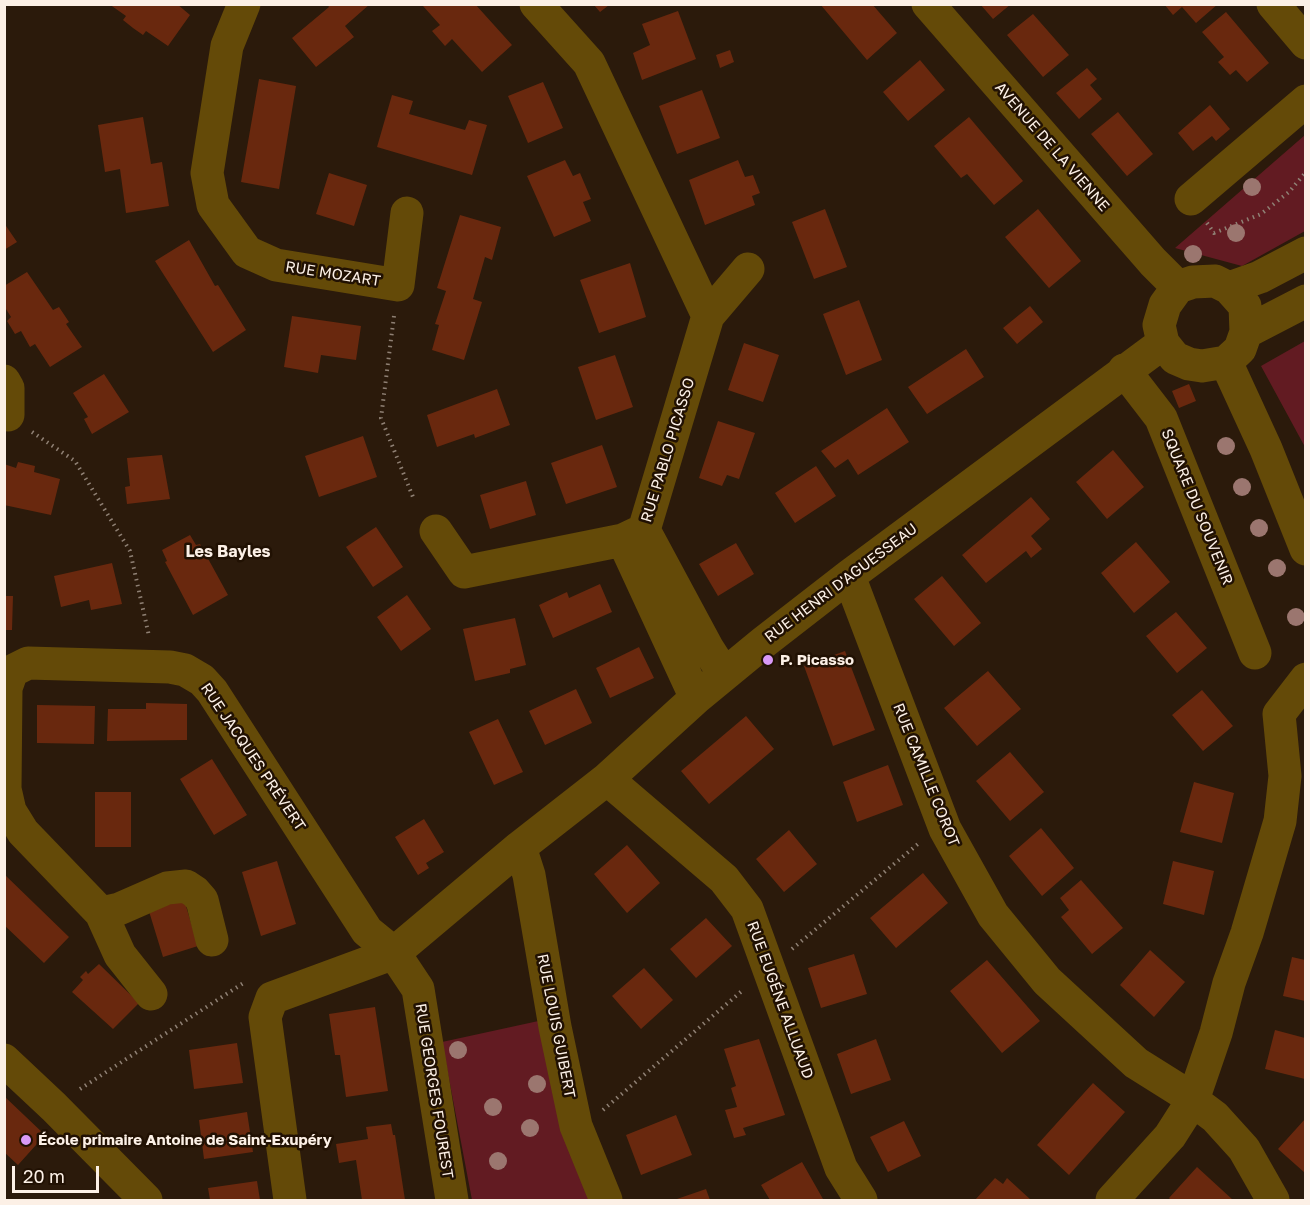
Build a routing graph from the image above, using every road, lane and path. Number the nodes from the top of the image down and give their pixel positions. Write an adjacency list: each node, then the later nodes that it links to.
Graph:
1 (244, 4): 12 (street, RUE MOZART)
2 (536, 4): 16 (street)
3 (928, 4): 13 (street, AVENUE DE LA VIENNE)
4 (1273, 4): 5 (street)
5 (1305, 43)
6 (1305, 101): 8 (street)
7 (1305, 172): 8 (path)
8 (1191, 199)
9 (407, 213): 12 (street, RUE MOZART)
10 (1305, 254): 14 (street)
11 (748, 269): 16 (street, RUE PABLO PICASSO)
12 (398, 285): 23 (path)
13 (1178, 287): 14 (street); 18 (street)
14 (1229, 288): 17 (street)
15 (1305, 302): 17 (street)
16 (708, 316): 25 (street, RUE PABLO PICASSO)
17 (1246, 332): 19 (street)
18 (1163, 343): 19 (street); 20 (street, RUE HENRI D'AGUESSEAU)
19 (1226, 362): 26 (street)
20 (1124, 370): 27 (street, RUE HENRI D'AGUESSEAU); 29 (street, SQUARE DU SOUVENIR)
21 (4, 381): 22 (street)
22 (8, 416): 28 (path)
23 (413, 497)
24 (436, 531): 25 (street)
25 (634, 535): 30 (street, RUE PABLO PICASSO); 32 (street)
26 (1305, 549)
27 (849, 576): 30 (street, RUE HENRI D'AGUESSEAU); 47 (street, RUE CAMILLE COROT)
28 (150, 640)
29 (1255, 653)
30 (724, 674): 32 (street, RUE HENRI D'AGUESSEAU)
31 (1305, 679): 34 (street)
32 (696, 698): 35 (street, RUE HENRI D'AGUESSEAU)
33 (1305, 747): 34 (street)
34 (1285, 776): 47 (street)
35 (607, 779): 37 (street, RUE HENRI D'AGUESSEAU); 53 (street, RUE EUGÉNE ALLUAUD)
36 (926, 837): 41 (path)
37 (520, 847): 40 (street, RUE HENRI D'AGUESSEAU); 52 (street, RUE LOUIS GUIBERT)
38 (101, 913): 39 (street); 40 (street, RUE JACQUES PRÉVERT); 43 (street, RUE JACQUES PRÉVERT)
39 (212, 940)
40 (394, 953): 44 (street, RUE HENRI D'AGUESSEAU); 51 (street, RUE GEORGES FOUREST)
41 (785, 954)
42 (748, 986): 48 (path)
43 (151, 994)
44 (265, 1017): 46 (path); 50 (street)
45 (4, 1060): 49 (street)
46 (98, 1078)
47 (1193, 1100): 54 (street); 55 (street, RUE CAMILLE COROT)
48 (596, 1114)
49 (146, 1200)
50 (290, 1200)
51 (452, 1200)
52 (606, 1200)
53 (861, 1200)
54 (1112, 1200)
55 (1273, 1200)

